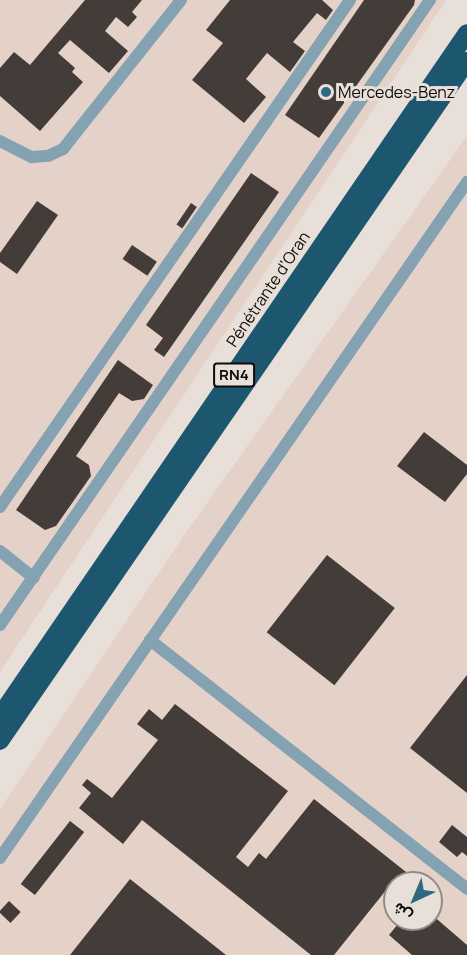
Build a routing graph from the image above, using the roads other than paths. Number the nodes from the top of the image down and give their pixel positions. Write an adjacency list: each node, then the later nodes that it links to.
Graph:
1 (181, 0): 6 (street)
2 (350, 0): 8 (street)
3 (430, 0): 10 (street)
4 (467, 33): 13 (highway, Pénétrante d'Oran / RN4)
5 (467, 61): 14 (highway, RN4)
6 (0, 141)
7 (467, 182): 12 (street)
8 (0, 507)
9 (0, 551): 10 (street)
10 (34, 578): 11 (street)
11 (0, 625)
12 (150, 640): 15 (street); 16 (street)
13 (0, 716)
14 (0, 741)
15 (0, 858)
16 (467, 889)

